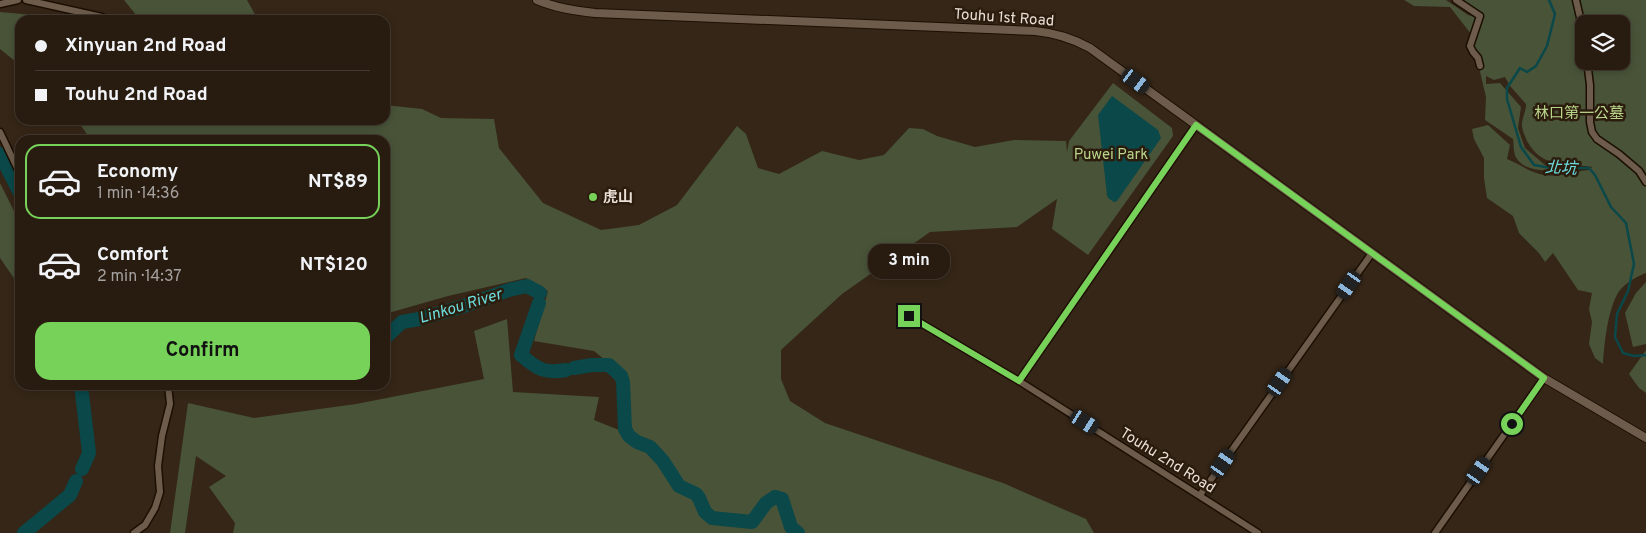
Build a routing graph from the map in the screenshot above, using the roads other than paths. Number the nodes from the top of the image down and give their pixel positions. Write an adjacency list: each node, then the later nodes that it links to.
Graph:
1 (18, 0): 6 (street)
2 (27, 0): 7 (street)
3 (537, 0): 11 (street, Touhu 1st Road)
4 (1456, 0): 9 (street)
5 (1576, 0): 8 (street)
6 (0, 4)
7 (93, 15)
8 (1579, 15)
9 (1480, 66)
10 (1588, 70): 14 (street)
11 (1196, 125): 15 (street, Touhu 1st Road); 18 (street)
12 (0, 132): 13 (street)
13 (15, 164)
14 (1646, 182)
15 (1372, 253): 17 (street, Touhu 1st Road); 21 (street)
16 (909, 316): 18 (street, Touhu 2nd Road)
17 (1544, 378): 20 (street, Touhu 1st Road); 24 (street)
18 (1019, 381): 21 (street, Touhu 2nd Road)
19 (169, 390): 22 (street)
20 (1646, 438)
21 (1200, 495): 23 (street, Touhu 2nd Road)
22 (134, 533)
23 (1258, 533)
24 (1435, 533)

